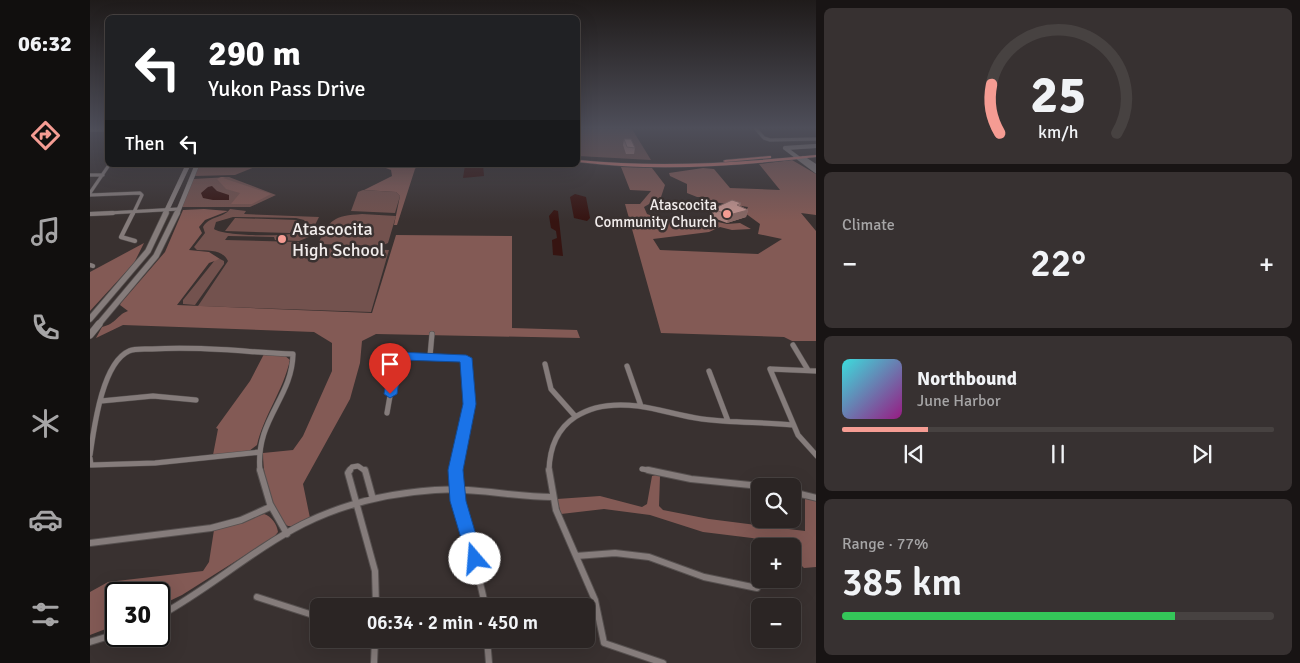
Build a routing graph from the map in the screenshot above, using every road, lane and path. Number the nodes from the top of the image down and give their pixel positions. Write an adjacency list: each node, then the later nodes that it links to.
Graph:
1 (610, 160): 5 (main road)
2 (765, 160): 5 (main road)
3 (799, 160): 9 (street)
4 (580, 161): 5 (main road)
5 (654, 164)
6 (108, 167): 11 (street)
7 (187, 167): 13 (main road)
8 (195, 167): 12 (main road)
9 (816, 172)
10 (90, 175): 11 (street)
11 (103, 175): 14 (street)
12 (191, 178): 13 (main road); 16 (main road)
13 (183, 179): 15 (main road)
14 (90, 194): 17 (street)
15 (169, 209): 16 (street); 17 (street); 20 (main road)
16 (179, 209): 21 (main road)
17 (134, 212): 18 (street); 19 (street)
18 (90, 214)
19 (135, 241)
20 (96, 313): 21 (street); 22 (main road)
21 (108, 313): 23 (main road)
22 (90, 319): 23 (street)
23 (102, 320): 25 (main road)
24 (432, 334): 27 (street)
25 (90, 335)
26 (793, 346): 30 (street)
27 (430, 356): 36 (street); 45 (street)
28 (546, 364): 37 (street)
29 (627, 366): 35 (street)
30 (808, 370): 32 (street); 39 (street)
31 (709, 371): 38 (street)
32 (816, 371)
33 (196, 400): 34 (street)
34 (102, 401): 40 (street); 41 (street)
35 (641, 406): 37 (street); 38 (street)
36 (387, 413)
37 (575, 416): 47 (street)
38 (728, 421): 39 (street)
39 (793, 425): 42 (street)
40 (260, 452): 41 (street); 51 (street)
41 (90, 456)
42 (816, 456)
43 (642, 469): 44 (street)
44 (751, 485)
45 (457, 489): 47 (street); 49 (street); 58 (street)
46 (801, 494): 48 (street)
47 (552, 497): 54 (street)
48 (816, 498)
49 (373, 499): 50 (street); 50 (street)
50 (356, 504): 52 (street); 57 (street)
51 (270, 507): 52 (street); 53 (street)
52 (287, 534): 59 (street)
53 (90, 543)
54 (576, 556): 55 (street); 67 (street)
55 (751, 587)
56 (257, 597): 60 (street)
57 (376, 598)
58 (484, 598)
59 (170, 610)
60 (310, 614)
61 (105, 637): 62 (street)
62 (90, 642)
63 (375, 648): 65 (street)
64 (488, 648): 66 (street)
65 (374, 663)
66 (489, 663)
67 (663, 663)

